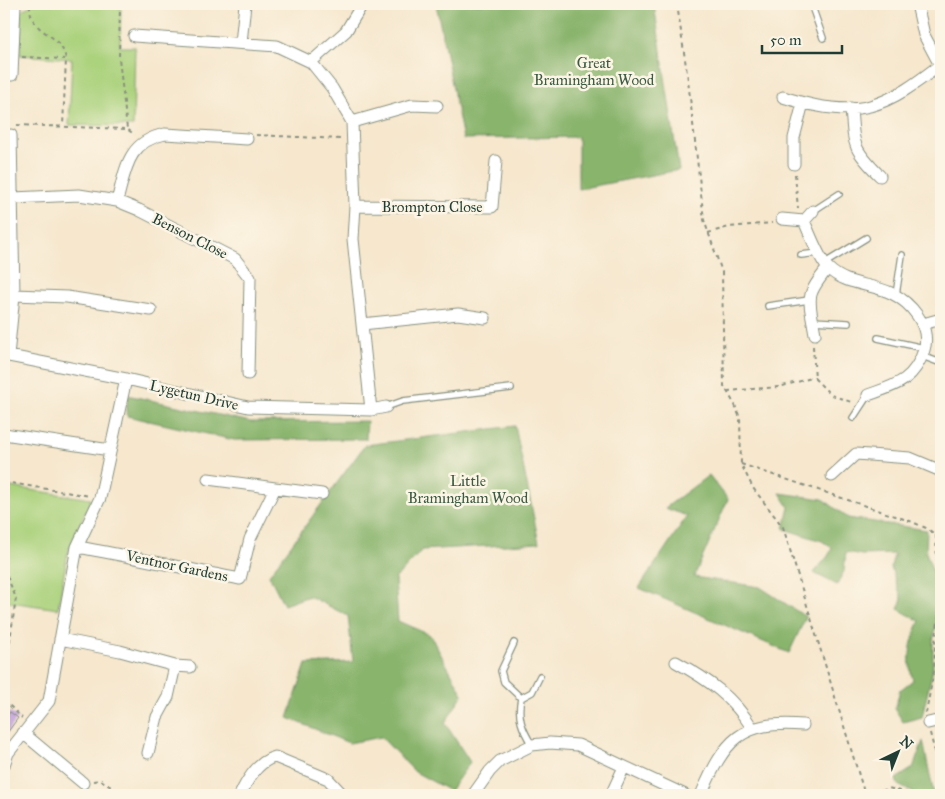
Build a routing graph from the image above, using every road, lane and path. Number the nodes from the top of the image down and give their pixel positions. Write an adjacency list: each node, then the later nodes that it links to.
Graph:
1 (15, 4): 14 (street)
2 (30, 4): 15 (path)
3 (120, 4): 25 (path)
4 (245, 4): 13 (street)
5 (360, 4): 16 (street)
6 (677, 4): 40 (path)
7 (741, 4): 8 (lane)
8 (745, 4)
9 (811, 4): 12 (lane)
10 (917, 4): 17 (street)
11 (134, 36): 13 (street)
12 (823, 38)
13 (241, 43): 16 (street)
14 (12, 57): 15 (path); 18 (street)
15 (66, 59): 24 (path)
16 (311, 62): 23 (street)
17 (940, 66): 22 (street)
18 (4, 74)
19 (783, 96): 20 (street)
20 (803, 103): 22 (street); 31 (street)
21 (437, 106): 23 (street)
22 (851, 108): 32 (street)
23 (352, 122): 28 (street)
24 (63, 126): 25 (path); 26 (path)
25 (127, 128): 29 (path)
26 (10, 130): 34 (street)
27 (247, 139): 28 (path); 29 (street)
28 (352, 139): 36 (street)
29 (142, 142): 35 (street)
30 (496, 161): 36 (street, Brompton Close)
31 (794, 164): 39 (path)
32 (880, 176)
33 (839, 194): 37 (lane)
34 (13, 198): 35 (street, Benson Close); 45 (street)
35 (117, 201): 61 (street, Benson Close)
36 (355, 206): 54 (street)
37 (813, 211): 39 (street)
38 (782, 219): 39 (street); 40 (path)
39 (801, 221): 44 (street)
40 (708, 233): 65 (path)
41 (866, 238): 44 (lane)
42 (801, 255): 44 (lane)
43 (902, 255): 46 (lane)
44 (824, 262): 46 (street); 47 (street)
45 (14, 295): 49 (street); 59 (street)
46 (896, 295): 55 (street)
47 (809, 300): 48 (lane); 52 (street)
48 (768, 306)
49 (151, 310)
50 (485, 318): 54 (street)
51 (941, 319): 55 (street)
52 (813, 321): 53 (lane); 56 (street)
53 (848, 322)
54 (362, 324): 69 (street)
55 (923, 324): 58 (street)
56 (815, 334): 62 (path)
57 (878, 338): 58 (lane)
58 (923, 352): 60 (lane); 66 (street)
59 (6, 356): 63 (street, Lygetun Drive)
60 (941, 364)
61 (248, 374)
62 (815, 377): 65 (path); 67 (path)
63 (126, 379): 69 (street, Lygetun Drive); 72 (street)
64 (511, 388): 68 (lane)
65 (727, 391): 73 (path)
66 (868, 395): 67 (lane)
67 (861, 406): 70 (lane)
68 (386, 407): 69 (street, Lygetun Drive)
69 (371, 410)
70 (853, 418)
71 (4, 434): 72 (street)
72 (110, 450): 80 (street)
73 (741, 464): 82 (path); 116 (path)
74 (941, 471): 75 (street)
75 (832, 476)
76 (208, 479): 78 (street)
77 (4, 482): 80 (path)
78 (275, 488): 79 (street); 83 (street, Ventnor Gardens)
79 (322, 494)
80 (100, 498): 83 (street)
81 (941, 535): 82 (path)
82 (937, 537): 85 (path)
83 (77, 547): 87 (street)
84 (4, 569): 93 (path)
85 (938, 622): 86 (path); 97 (path)
86 (941, 622)
87 (60, 639): 90 (street); 99 (street)
88 (514, 643): 94 (lane)
89 (676, 662): 100 (street)
90 (174, 666): 91 (street); 103 (street)
91 (190, 668)
92 (540, 676): 94 (lane)
93 (4, 682)
94 (521, 698): 102 (lane)
95 (4, 700): 99 (path)
96 (941, 720): 97 (street)
97 (928, 723): 107 (path)
98 (803, 725): 100 (street)
99 (26, 729): 105 (street); 108 (street)
100 (753, 729): 115 (street)
101 (277, 745): 104 (street)
102 (532, 745): 106 (street); 112 (street)
103 (148, 753)
104 (275, 757): 110 (street); 111 (street)
105 (4, 765)
106 (624, 767): 113 (street); 114 (street)
107 (941, 776)
108 (83, 783): 109 (path)
109 (122, 795)
110 (240, 795)
111 (343, 795)
112 (473, 795)
113 (611, 795)
114 (686, 795)
115 (702, 795)
116 (865, 795)
117 (875, 795): 118 (path)
118 (916, 795)

